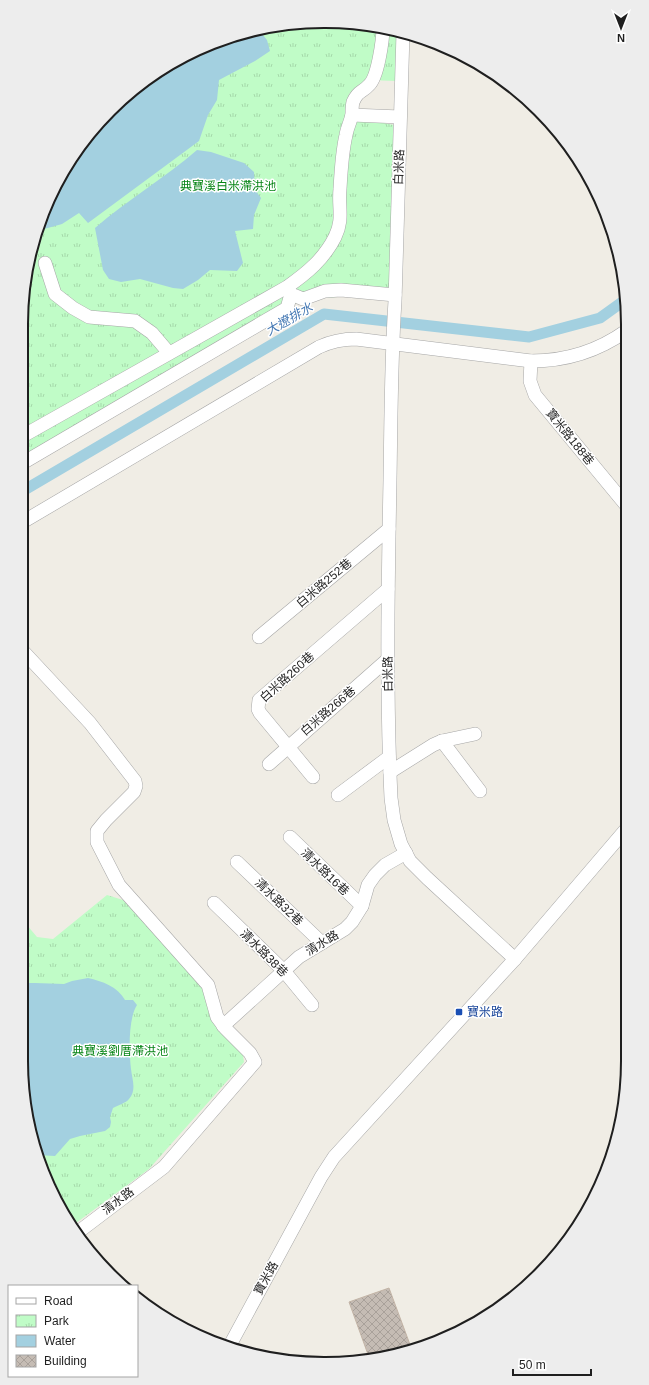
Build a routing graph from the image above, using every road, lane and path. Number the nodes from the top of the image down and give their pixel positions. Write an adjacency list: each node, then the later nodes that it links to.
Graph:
1 (383, 34): 3 (street)
2 (403, 39): 4 (street, 白米路)
3 (352, 115): 4 (street); 6 (street)
4 (400, 117): 7 (street, 白米路)
5 (44, 263): 10 (street)
6 (289, 291): 7 (street); 10 (street); 13 (street)
7 (395, 298): 9 (street, 白米路)
8 (621, 335): 11 (street)
9 (392, 342): 11 (street); 15 (street); 16 (street, 白米路)
10 (169, 353): 12 (street)
11 (531, 361): 14 (street, 寶米路188巷)
12 (28, 432)
13 (28, 460)
14 (621, 499)
15 (28, 519)
16 (389, 528): 17 (street, 白米路); 18 (street, 白米路252巷)
17 (388, 589): 20 (street, 白米路); 23 (street, 白米路260巷)
18 (259, 636)
19 (28, 657): 40 (street)
20 (388, 659): 23 (street, 白米路266巷); 24 (street, 白米路)
21 (475, 734): 22 (street)
22 (442, 741): 26 (street); 28 (street)
23 (288, 746): 25 (street, 白米路266巷); 27 (street, 白米路260巷)
24 (389, 757): 26 (street, 白米路); 29 (street)
25 (269, 764)
26 (390, 772): 32 (street, 白米路)
27 (313, 777)
28 (480, 791)
29 (338, 795)
30 (621, 835): 37 (street, 寶米路)
31 (290, 837): 35 (street, 清水路16巷)
32 (406, 853): 35 (street, 清水路); 37 (street, 白米路)
33 (236, 862): 36 (street, 清水路32巷)
34 (214, 903): 38 (street, 清水路38巷)
35 (362, 906): 36 (street, 清水路)
36 (322, 943): 38 (street, 清水路)
37 (515, 959): 42 (street, 寶米路)
38 (284, 971): 39 (street, 清水路38巷); 40 (street, 清水路)
39 (312, 1005)
40 (223, 1026): 41 (street, 清水路)
41 (81, 1229)
42 (232, 1342)

